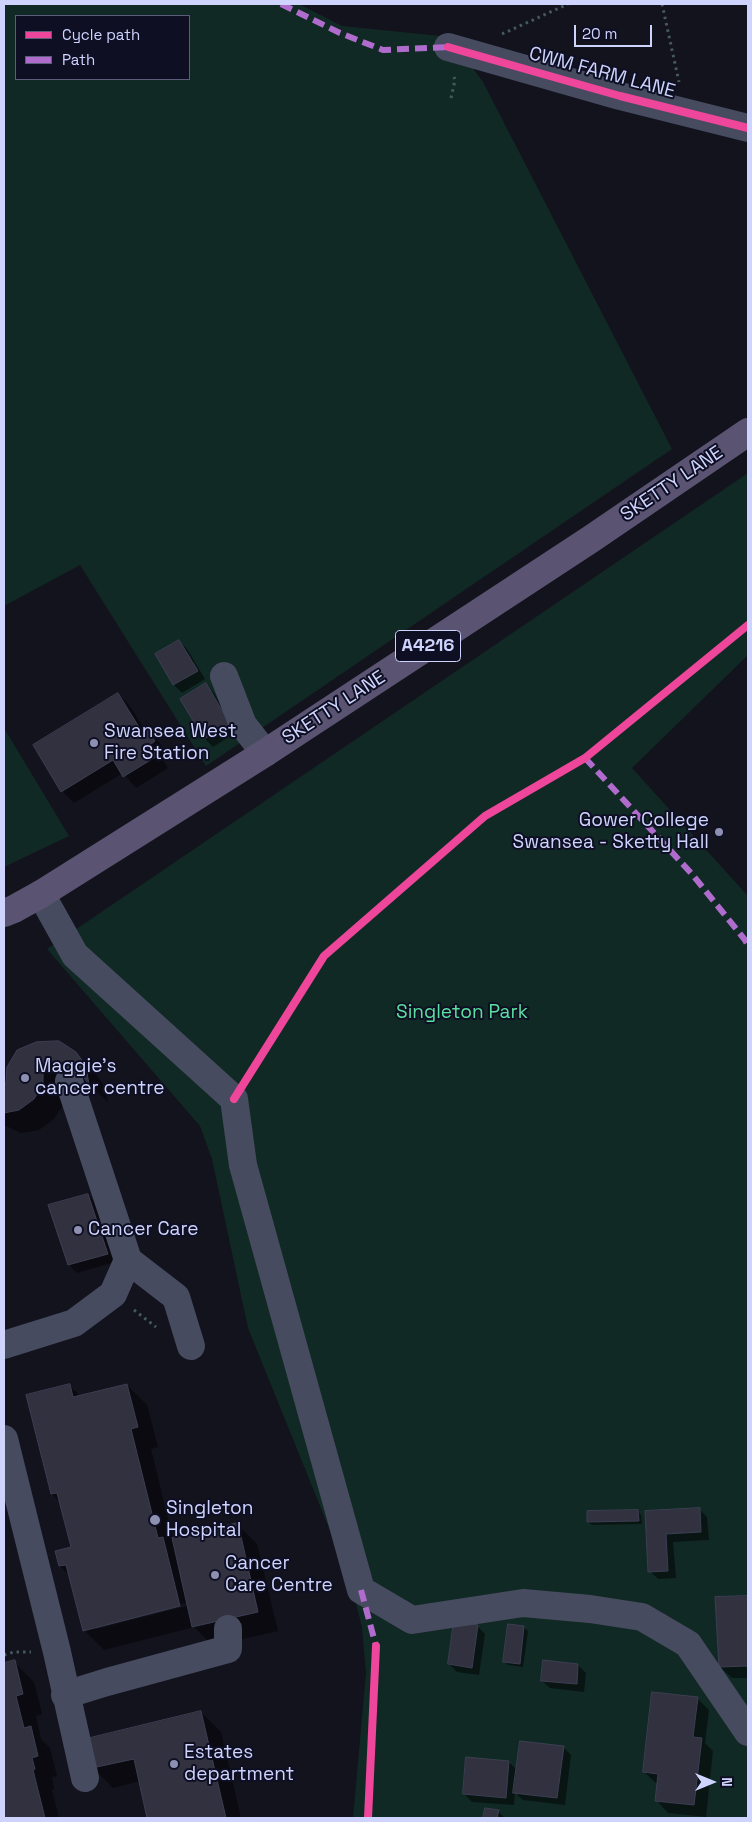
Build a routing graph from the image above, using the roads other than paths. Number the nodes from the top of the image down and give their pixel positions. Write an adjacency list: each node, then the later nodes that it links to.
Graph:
1 (448, 47): 2 (street, CWM FARM LANE)
2 (748, 128)
3 (748, 432): 5 (main road, SKETTY LANE / A4216)
4 (224, 676): 5 (street)
5 (265, 753): 6 (main road, SKETTY LANE / A4216)
6 (41, 894): 7 (main road, SKETTY LANE / A4216); 15 (street)
7 (7, 913)
8 (69, 1081): 9 (street)
9 (128, 1260): 10 (street); 11 (street)
10 (4, 1345)
11 (191, 1346)
12 (4, 1438): 14 (street)
13 (228, 1629): 14 (street)
14 (65, 1695): 16 (street)
15 (748, 1732)
16 (85, 1778)

